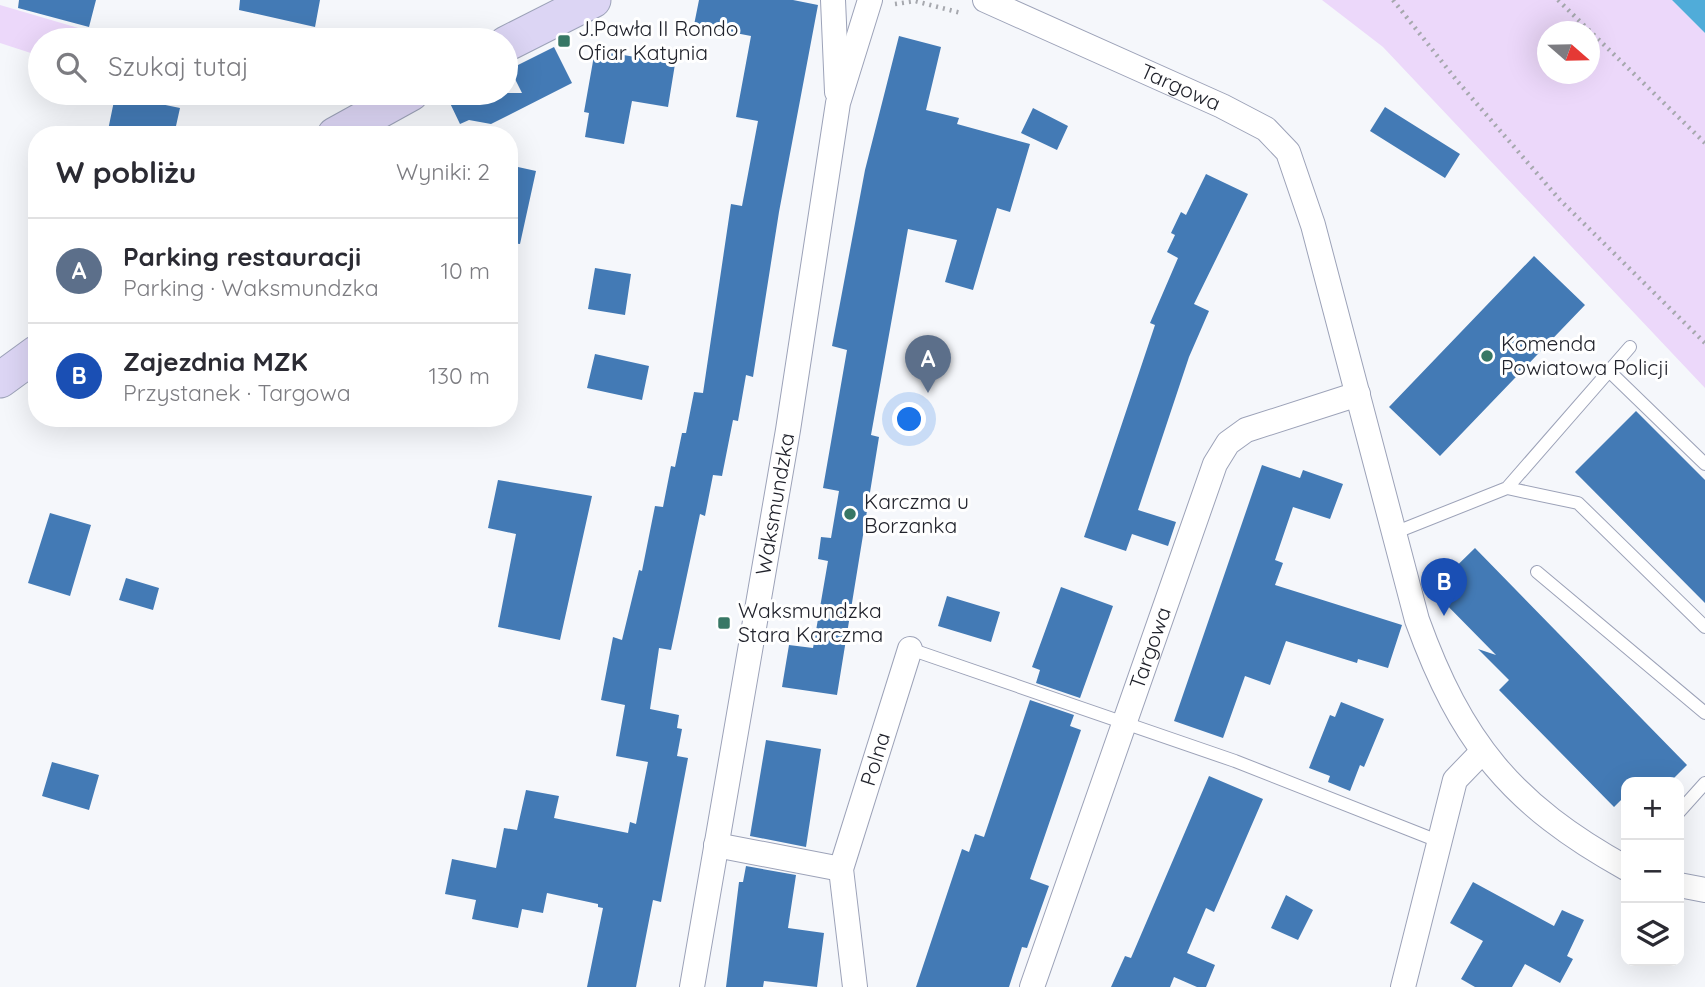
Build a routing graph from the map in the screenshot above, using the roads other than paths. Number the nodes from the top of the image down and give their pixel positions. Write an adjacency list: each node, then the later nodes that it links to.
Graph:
1 (593, 0): 5 (street)
2 (833, 0): 6 (street, Waksmundzka)
3 (880, 3): 6 (street, Waksmundzka)
4 (979, 8): 13 (street, Targowa)
5 (518, 38)
6 (838, 103): 26 (street, Waksmundzka)
7 (389, 105): 8 (street)
8 (351, 126)
9 (1630, 347): 11 (lane)
10 (28, 360): 12 (street)
11 (1609, 370): 14 (lane); 15 (lane)
12 (0, 380)
13 (1357, 394): 16 (street, Targowa); 21 (street, Targowa)
14 (1705, 464)
15 (1507, 488): 16 (lane); 18 (lane)
16 (1394, 533): 22 (street, Targowa)
17 (1537, 572): 20 (lane)
18 (1705, 627)
19 (911, 649): 21 (lane); 28 (street, Polna)
20 (1705, 713)
21 (1125, 723): 25 (lane); 33 (street, Targowa)
22 (1482, 752): 25 (street); 27 (street, Targowa)
23 (1705, 783): 24 (lane)
24 (1684, 806)
25 (1438, 841): 34 (street)
26 (716, 845): 28 (street); 31 (street, Waksmundzka)
27 (1621, 865)
28 (841, 869): 32 (street, Polna)
29 (1684, 886): 30 (street)
30 (1705, 890)
31 (692, 987)
32 (855, 987)
33 (1032, 987)
34 (1403, 987)

